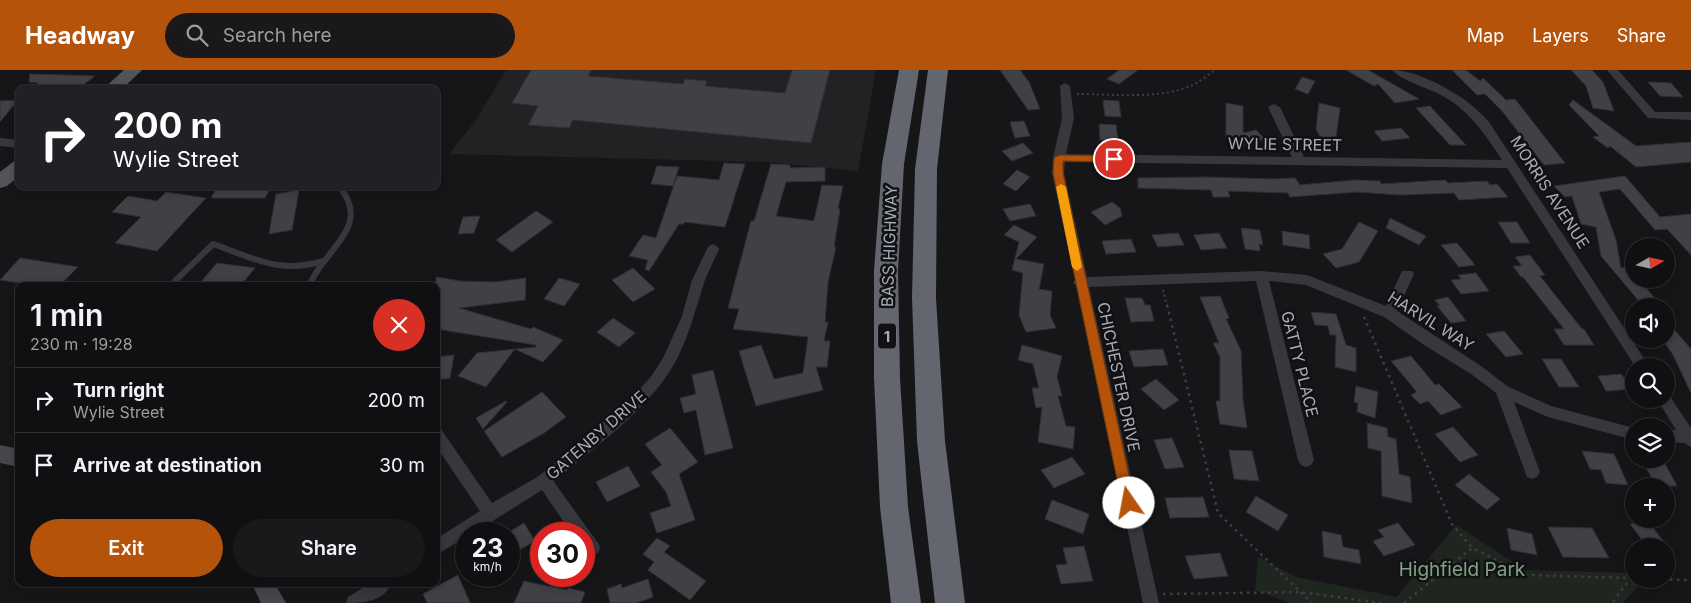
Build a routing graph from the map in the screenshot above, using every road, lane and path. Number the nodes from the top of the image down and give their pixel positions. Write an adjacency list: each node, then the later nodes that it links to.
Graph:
1 (134, 70): 7 (main road)
2 (938, 70): 59 (highway)
3 (1215, 70): 8 (path)
4 (1397, 70): 16 (street, MORRIS AVENUE)
5 (1612, 70): 10 (street)
6 (907, 75): 42 (highway, BASS HIGHWAY / 1)
7 (116, 85)
8 (1065, 90): 14 (street, CHICHESTER DRIVE)
9 (1274, 106): 15 (street)
10 (1652, 116): 11 (street)
11 (1691, 116)
12 (0, 142): 13 (street)
13 (15, 144)
14 (1059, 158): 15 (street, WYLIE STREET); 27 (street, CHICHESTER DRIVE)
15 (1299, 160): 16 (street, WYLIE STREET)
16 (1511, 164): 30 (street, MORRIS AVENUE)
17 (15, 169): 18 (main road)
18 (0, 182)
19 (343, 190): 21 (lane)
20 (713, 249): 41 (street, GATENBY DRIVE)
21 (324, 261): 25 (lane); 26 (lane)
22 (1407, 274): 29 (street)
23 (1261, 276): 24 (street, HARVIL WAY); 28 (street, HARVIL WAY); 39 (street, GATTY PLACE)
24 (1160, 279): 27 (street, HARVIL WAY); 53 (path)
25 (174, 282)
26 (311, 282)
27 (1080, 282): 54 (street, CHICHESTER DRIVE)
28 (1357, 299): 29 (street, HARVIL WAY); 46 (path)
29 (1389, 313): 31 (street, HARVIL WAY)
30 (1637, 358)
31 (1502, 390): 33 (street, HARVIL WAY); 40 (street)
32 (1670, 408): 36 (street)
33 (1625, 433)
34 (1675, 437): 36 (street)
35 (440, 439): 43 (street)
36 (1690, 439)
37 (0, 454): 38 (main road)
38 (15, 457)
39 (1306, 460)
40 (1532, 472)
41 (544, 481): 43 (street, GATENBY DRIVE); 44 (street)
42 (894, 507): 57 (highway); 58 (highway, BASS HIGHWAY / 1)
43 (490, 513): 45 (street, GATENBY DRIVE)
44 (573, 522)
45 (440, 545)
46 (1472, 548): 47 (path); 62 (path)
47 (1625, 578)
48 (1675, 580): 49 (path)
49 (1691, 580)
50 (266, 587): 55 (main road)
51 (378, 587): 56 (street)
52 (1625, 588): 63 (path)
53 (1300, 592): 54 (path); 60 (path); 61 (path)
54 (1150, 599)
55 (274, 603)
56 (354, 603)
57 (899, 603)
58 (906, 603)
59 (950, 603)
60 (1312, 603)
61 (1381, 603)
62 (1404, 603)
63 (1612, 603)

